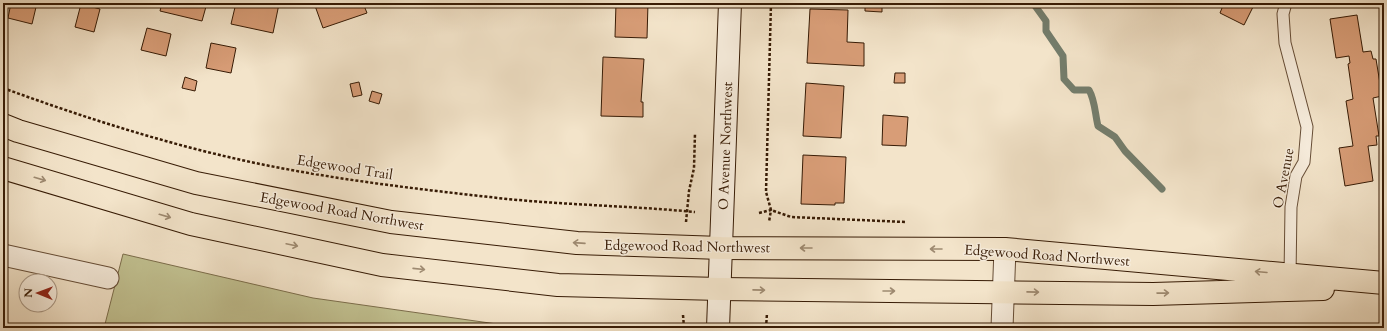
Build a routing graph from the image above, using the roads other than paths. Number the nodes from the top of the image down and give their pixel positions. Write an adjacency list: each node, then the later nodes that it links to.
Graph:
1 (730, 3): 5 (street, O Avenue Northwest)
2 (1286, 3): 9 (lane, O Avenue)
3 (3, 125): 5 (main road, Edgewood Road Northwest, one-way to 3)
4 (3, 168): 12 (main road, Edgewood Road Northwest, one-way to 12)
5 (722, 248): 6 (main road, Edgewood Road Northwest, one-way to 5); 12 (street, O Avenue Northwest)
6 (1005, 249): 9 (main road, Edgewood Road Northwest, one-way to 6); 13 (street)
7 (3, 255): 8 (street)
8 (108, 278)
9 (1290, 282): 10 (main road, Edgewood Road Northwest); 11 (main road, Edgewood Road Northwest); 13 (main road, Edgewood Road Northwest, one-way to 9)
10 (1384, 282)
11 (1384, 287)
12 (720, 290): 13 (main road, Edgewood Road Northwest, one-way to 13); 14 (street, O Avenue Northwest)
13 (1003, 292): 15 (street)
14 (718, 328)
15 (1002, 328)

